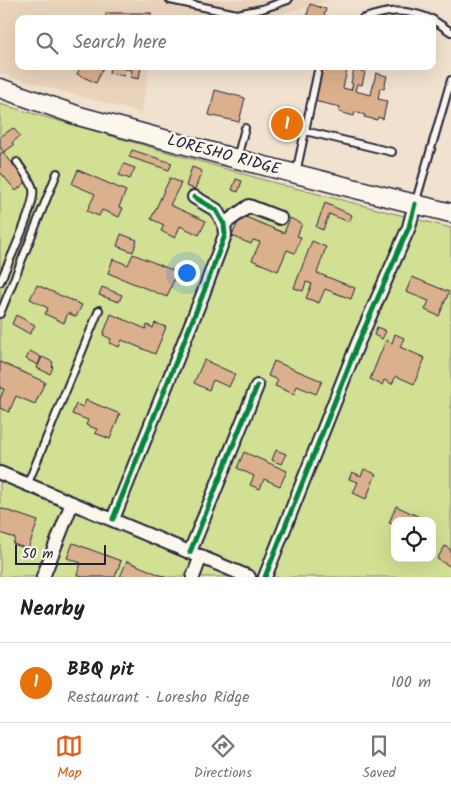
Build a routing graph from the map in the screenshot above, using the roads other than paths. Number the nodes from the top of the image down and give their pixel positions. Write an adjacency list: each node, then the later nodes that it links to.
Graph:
1 (170, 0): 2 (lane)
2 (288, 0)
3 (376, 15): 4 (lane)
4 (421, 15)
5 (436, 22): 6 (lane)
6 (451, 32)
7 (318, 70): 11 (lane)
8 (451, 80): 18 (lane)
9 (0, 88): 13 (main road, LORESHO RIDGE)
10 (245, 128): 13 (lane)
11 (305, 131): 12 (lane); 16 (lane)
12 (392, 152)
13 (237, 159): 16 (main road, LORESHO RIDGE)
14 (17, 162): 22 (lane)
15 (57, 173): 24 (lane)
16 (296, 174): 18 (main road, LORESHO RIDGE)
17 (194, 197): 21 (street)
18 (415, 204): 19 (main road, LORESHO RIDGE); 35 (street)
19 (451, 213)
20 (280, 218): 21 (street)
21 (224, 224): 29 (street)
22 (0, 282)
23 (98, 310): 27 (lane)
24 (0, 314)
25 (257, 386): 30 (street)
26 (0, 472): 27 (street)
27 (28, 483): 28 (street)
28 (70, 503): 29 (street); 31 (lane); 32 (street)
29 (113, 519): 30 (street)
30 (195, 554): 33 (street); 34 (street)
31 (38, 577)
32 (43, 577)
33 (192, 577)
34 (249, 577)
35 (265, 577)

